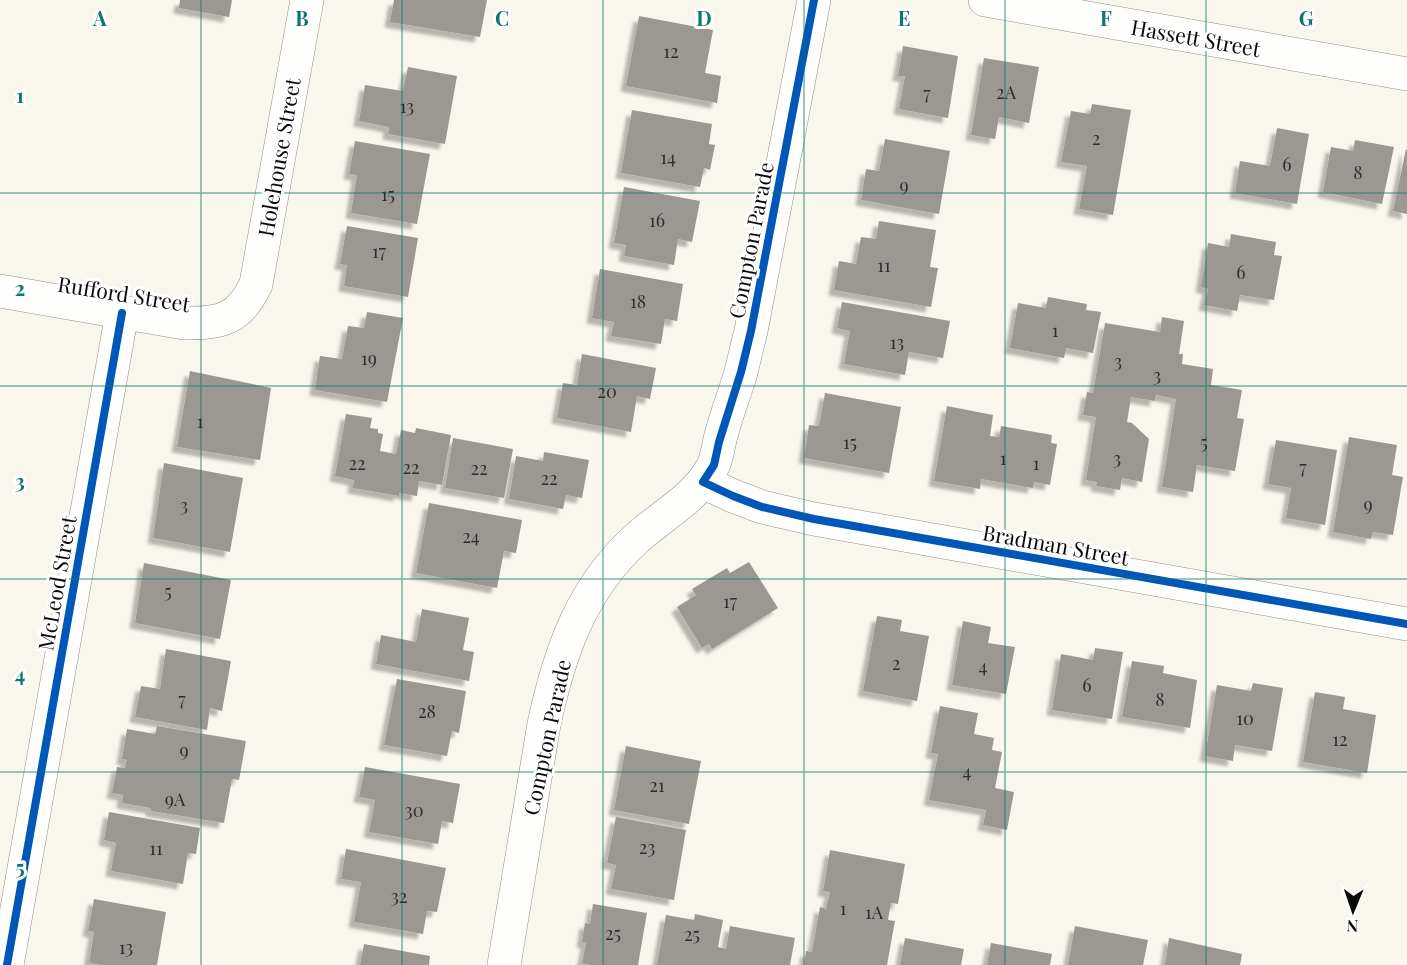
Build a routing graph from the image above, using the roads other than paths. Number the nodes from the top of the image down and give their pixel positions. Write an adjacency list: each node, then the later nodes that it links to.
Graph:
1 (307, 0): 6 (street, Holehouse Street)
2 (814, 0): 8 (street, Compton Parade)
3 (985, 0): 4 (street, Hassett Street)
4 (1407, 74)
5 (0, 291): 7 (street, Rufford Street)
6 (239, 310): 7 (street, Rufford Street)
7 (122, 313): 10 (street, McLeod Street)
8 (703, 482): 9 (street, Bradman Street); 11 (street, Compton Parade)
9 (1407, 624)
10 (7, 965)
11 (504, 965)

